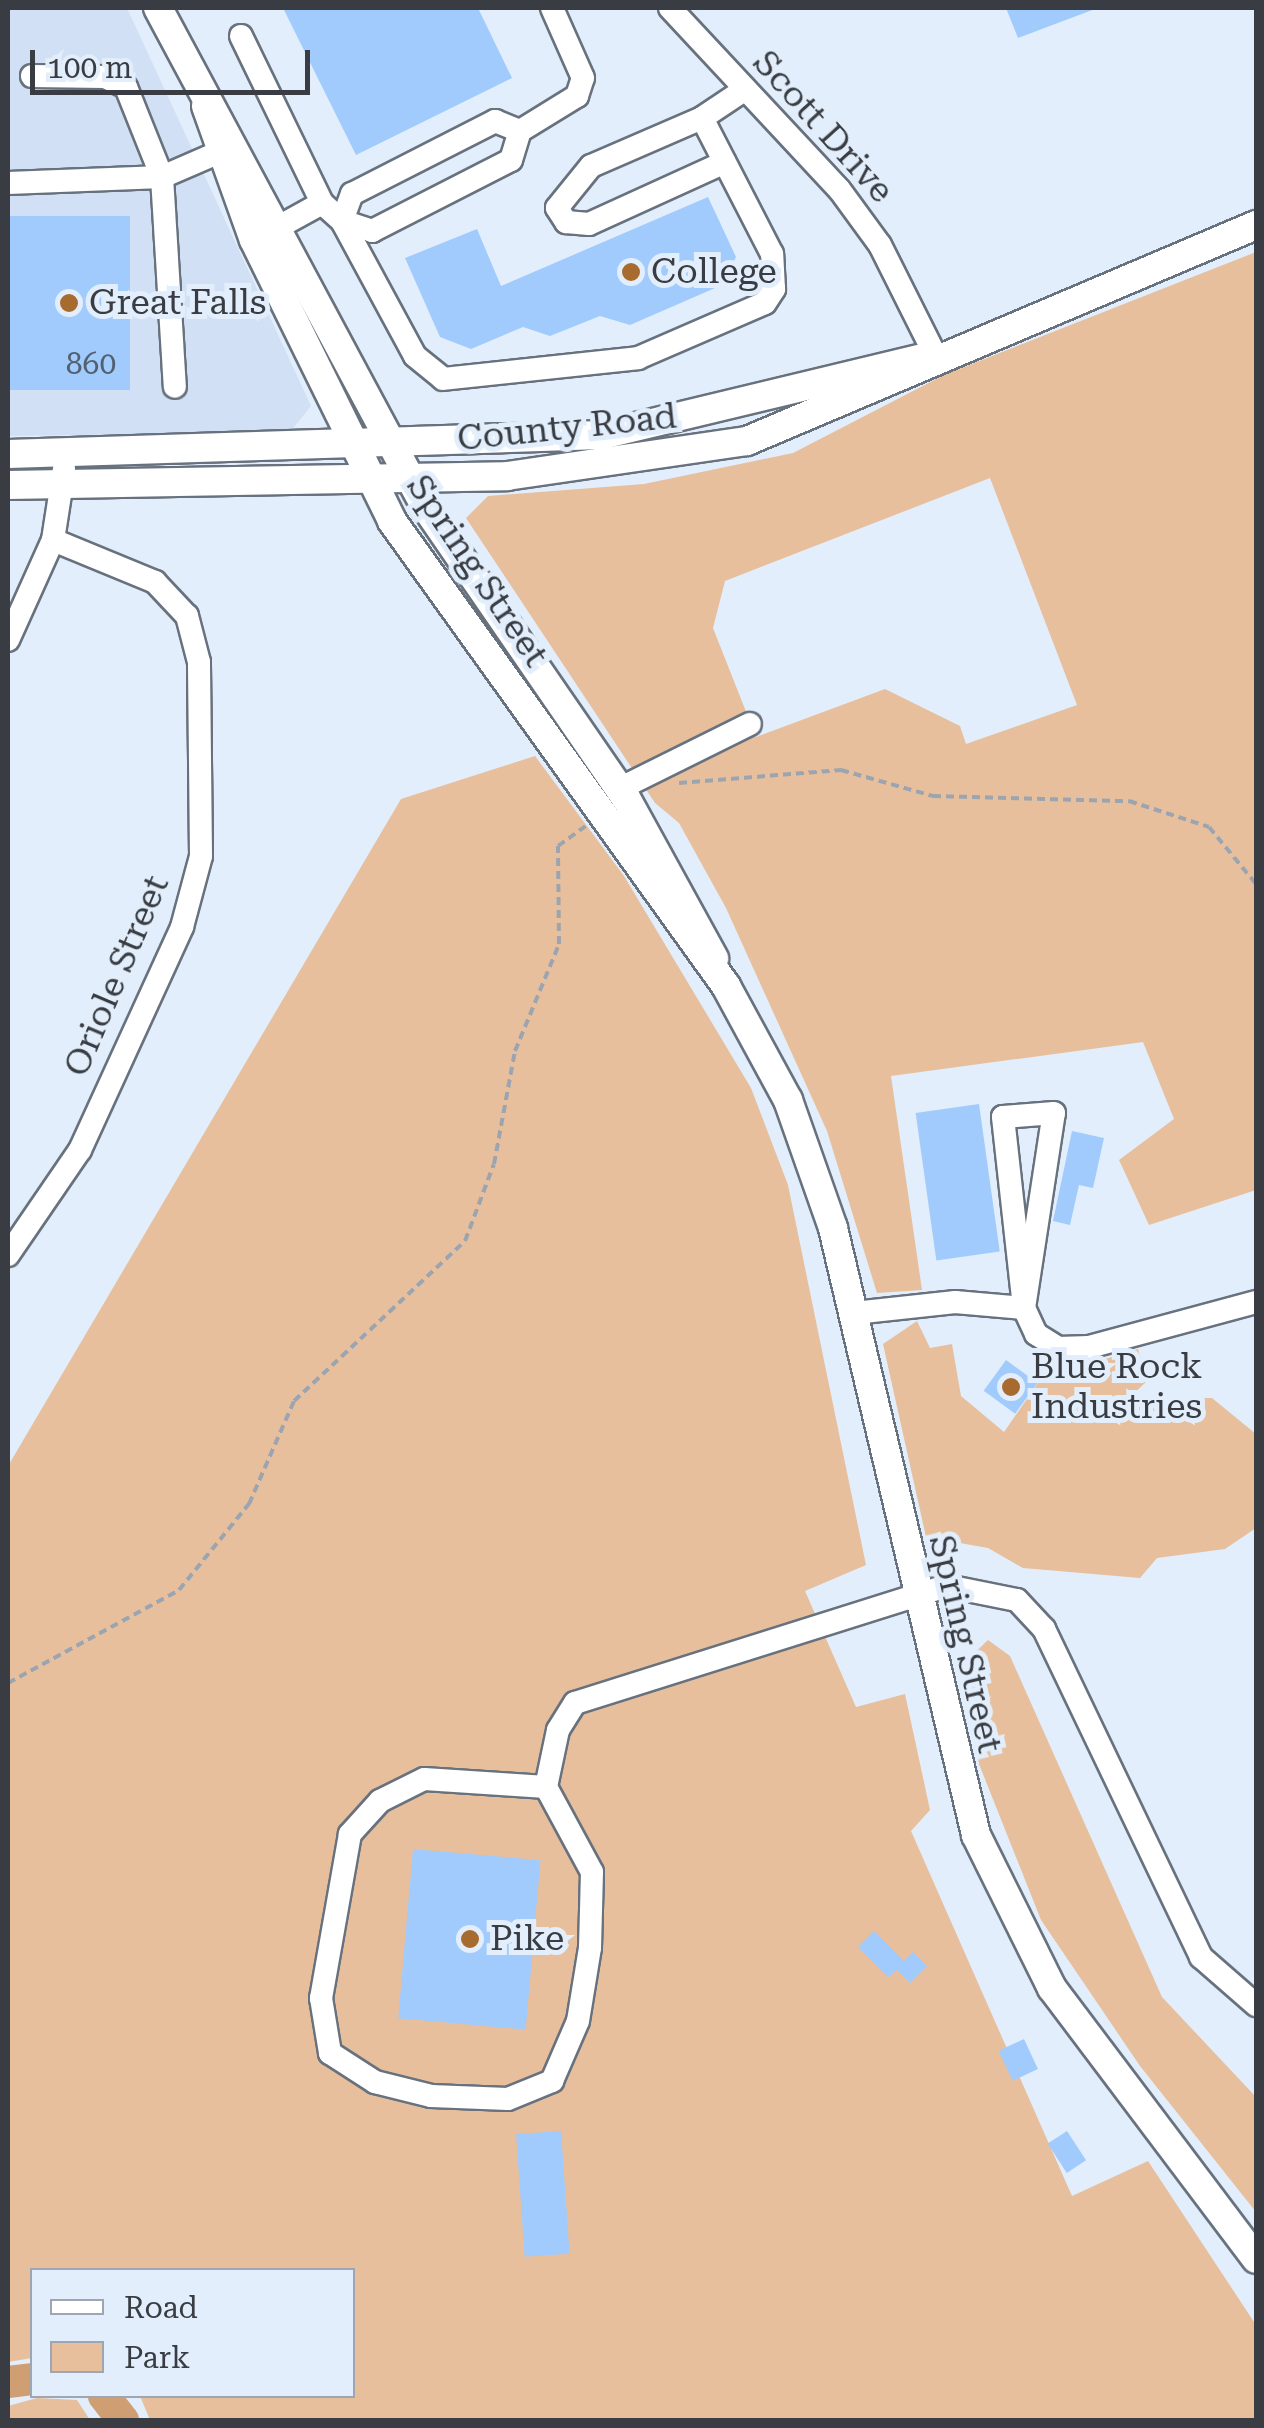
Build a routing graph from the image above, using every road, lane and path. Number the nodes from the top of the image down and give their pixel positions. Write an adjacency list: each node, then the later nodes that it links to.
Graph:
1 (158, 8): 7 (main road, Spring Street)
2 (552, 8): 9 (street)
3 (670, 8): 6 (street, Scott Drive)
4 (241, 36): 14 (street)
5 (32, 76): 12 (street)
6 (744, 90): 8 (street); 19 (street, Scott Drive)
7 (206, 106): 10 (main road, Spring Street); 17 (main road, Spring Street)
8 (702, 118): 11 (street); 11 (street)
9 (520, 131): 15 (street); 15 (street)
10 (222, 151): 12 (street); 18 (main road, Spring Street)
11 (725, 162): 15 (street)
12 (162, 177): 13 (street); 20 (street)
13 (8, 182)
14 (322, 202): 15 (street); 17 (street)
15 (342, 222)
16 (1256, 225): 19 (main road, County Road)
17 (282, 227): 18 (street); 22 (main road, Spring Street)
18 (254, 240): 21 (main road, Spring Street)
19 (936, 357): 22 (main road, County Road); 25 (main road, County Road)
20 (175, 387)
21 (356, 448): 22 (main road, County Road); 23 (main road, County Road); 26 (main road, Spring Street)
22 (396, 448): 25 (main road, Spring Street)
23 (67, 451): 24 (main road, County Road); 28 (street)
24 (8, 454)
25 (412, 481): 26 (main road, County Road); 33 (main road, Spring Street)
26 (373, 482): 28 (main road, County Road); 34 (main road, Spring Street)
27 (8, 484): 28 (main road, County Road)
28 (62, 486): 29 (street)
29 (53, 540): 30 (street); 37 (street, Oriole Street)
30 (8, 640)
31 (750, 724): 33 (street)
32 (658, 785): 35 (path)
33 (619, 789): 36 (main road, Spring Street)
34 (600, 816): 36 (main road, Spring Street); 42 (path)
35 (1256, 884)
36 (726, 986): 40 (main road, Spring Street)
37 (8, 1254)
38 (1256, 1302): 39 (street)
39 (1024, 1308): 39 (street); 40 (street)
40 (854, 1314): 41 (main road, Spring Street)
41 (914, 1590): 43 (street); 44 (street); 45 (main road, Spring Street)
42 (8, 1682)
43 (546, 1787): 43 (street)
44 (1256, 2006)
45 (1256, 2259)

